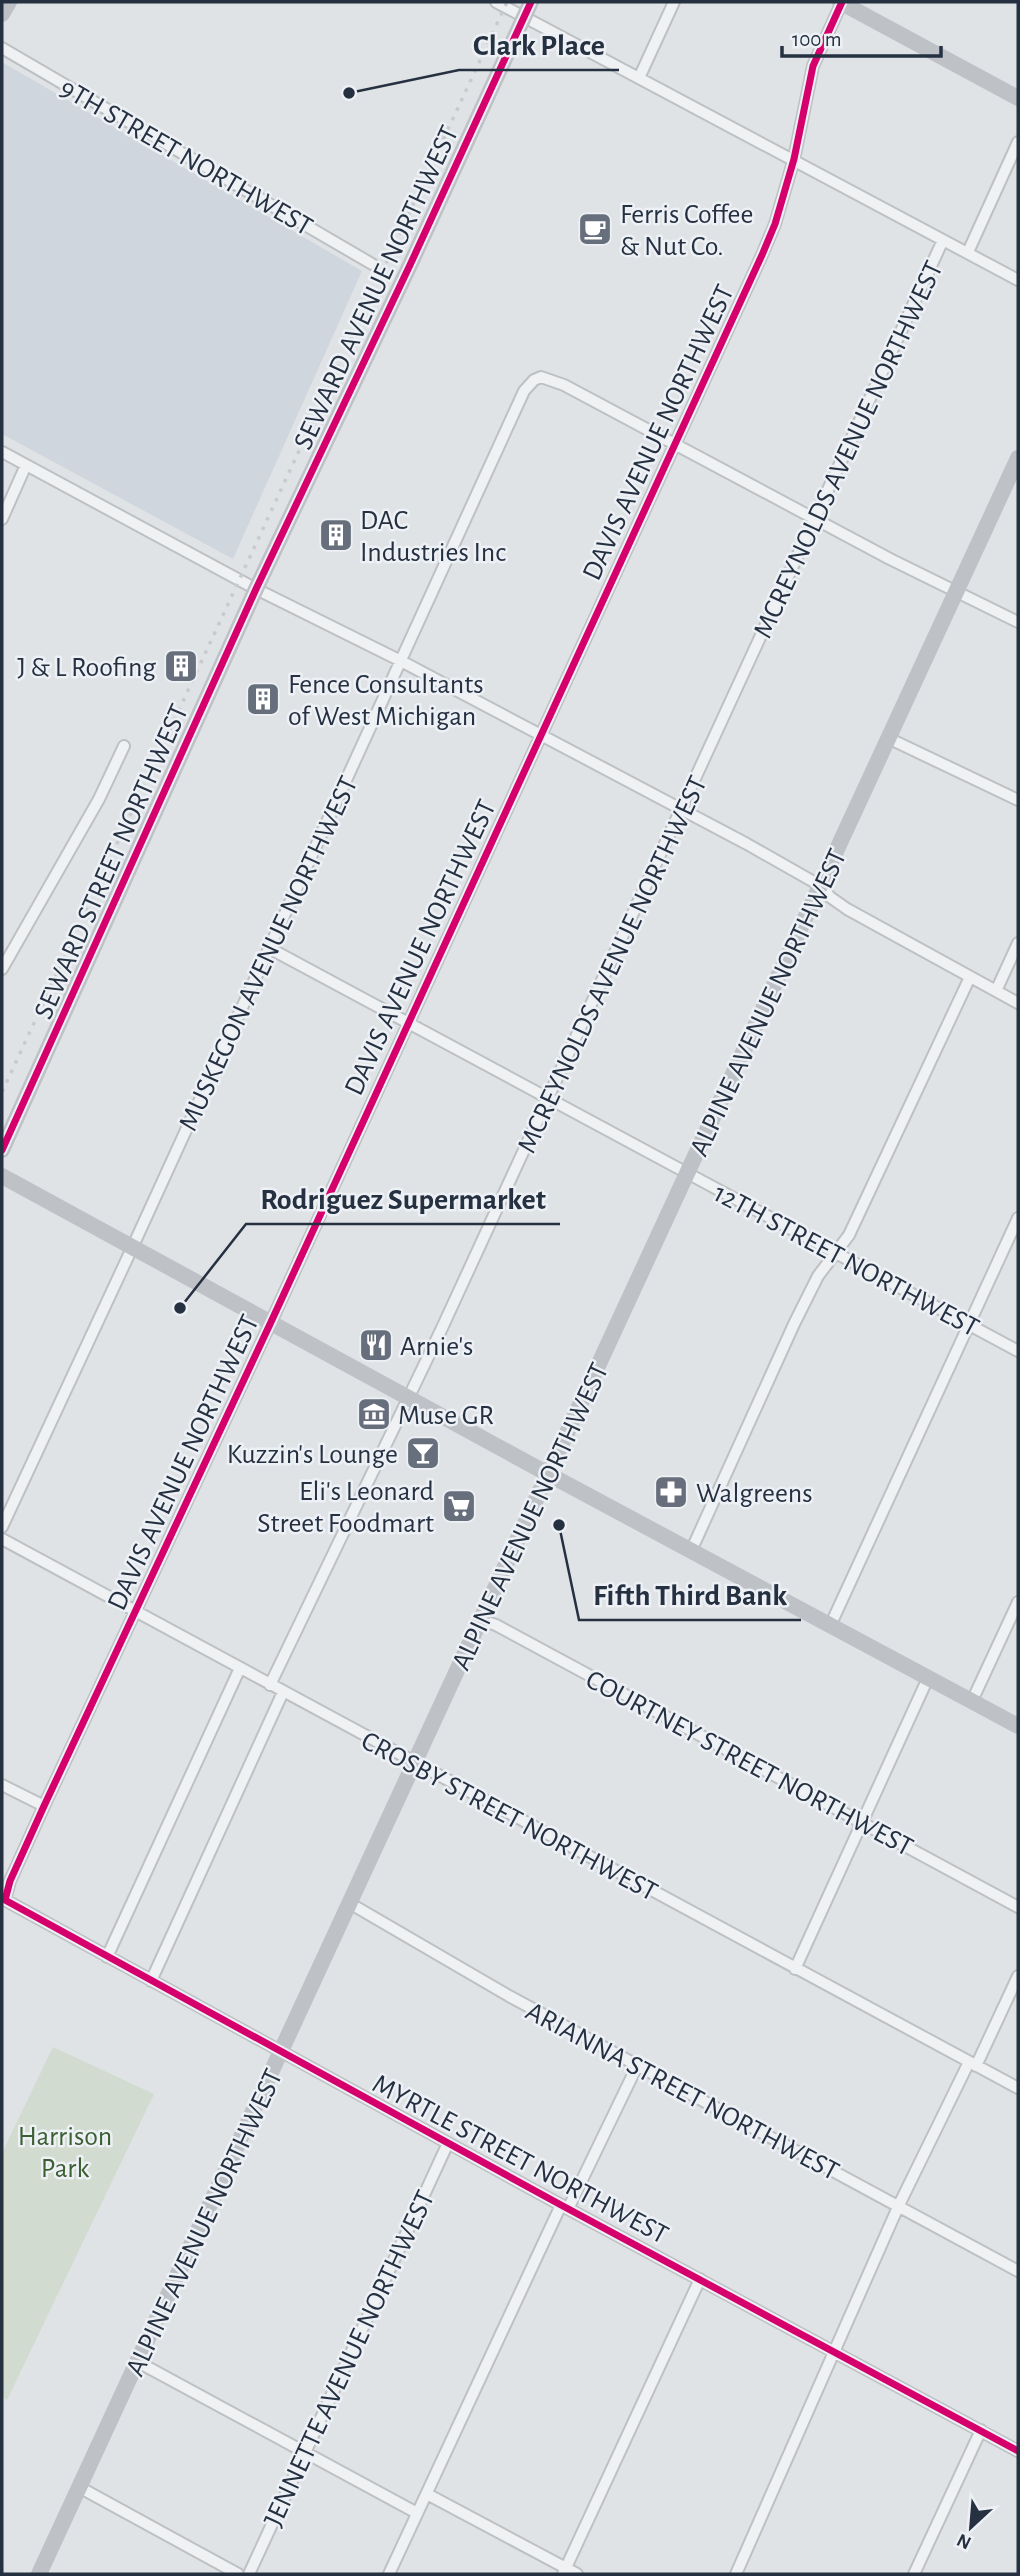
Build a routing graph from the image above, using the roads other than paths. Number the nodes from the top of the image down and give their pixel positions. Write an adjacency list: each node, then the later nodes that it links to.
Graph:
1 (9, 2): 6 (main road)
2 (496, 2): 5 (street)
3 (674, 2): 8 (street)
4 (841, 2): 9 (main road); 11 (street, DAVIS AVENUE NORTHWEST)
5 (528, 9): 8 (street); 22 (main road, SEWARD AVENUE NORTHWEST)
6 (2, 14)
7 (2, 48): 14 (street, 9TH STREET NORTHWEST)
8 (639, 78): 11 (street)
9 (1018, 98)
10 (1018, 142): 13 (street, MCREYNOLDS AVENUE NORTHWEST)
11 (794, 159): 12 (street); 16 (street, DAVIS AVENUE NORTHWEST)
12 (943, 240): 13 (street); 21 (street, MCREYNOLDS AVENUE NORTHWEST)
13 (968, 253): 15 (street)
14 (372, 264)
15 (1018, 280)
16 (675, 443): 21 (street); 25 (street, MUSKEGON AVENUE NORTHWEST); 26 (street, DAVIS AVENUE NORTHWEST)
17 (2, 452): 19 (street)
18 (1018, 458): 23 (main road, ALPINE AVENUE NORTHWEST)
19 (26, 465): 20 (street); 22 (street)
20 (2, 519)
21 (815, 519): 23 (street); 30 (street, MCREYNOLDS AVENUE NORTHWEST)
22 (256, 589): 25 (street); 40 (main road, SEWARD STREET NORTHWEST)
23 (956, 592): 24 (street); 27 (main road, ALPINE AVENUE NORTHWEST)
24 (1018, 622)
25 (401, 661): 26 (street); 33 (street, MUSKEGON AVENUE NORTHWEST)
26 (540, 735): 30 (street); 38 (street, DAVIS AVENUE NORTHWEST)
27 (888, 738): 29 (street); 31 (main road, ALPINE AVENUE NORTHWEST)
28 (124, 746): 34 (street)
29 (1018, 800)
30 (682, 810): 31 (street); 39 (street, MCREYNOLDS AVENUE NORTHWEST)
31 (821, 886): 35 (street); 41 (main road, ALPINE AVENUE NORTHWEST)
32 (1018, 943): 36 (street)
33 (269, 948): 38 (street, 12TH STREET NORTHWEST); 44 (street, MUSKEGON AVENUE NORTHWEST)
34 (2, 969)
35 (970, 977): 36 (street); 45 (street)
36 (996, 991): 37 (street)
37 (1018, 1003)
38 (408, 1021): 39 (street, 12TH STREET NORTHWEST); 46 (street, DAVIS AVENUE NORTHWEST)
39 (549, 1099): 41 (street, 12TH STREET NORTHWEST); 49 (street, MCREYNOLDS AVENUE NORTHWEST)
40 (2, 1150)
41 (687, 1173): 45 (street, 12TH STREET NORTHWEST); 50 (main road, ALPINE AVENUE NORTHWEST)
42 (2, 1175): 44 (main road)
43 (1018, 1218): 47 (street)
44 (133, 1246): 46 (main road); 51 (street, MUSKEGON AVENUE NORTHWEST)
45 (835, 1253): 47 (street, 12TH STREET NORTHWEST); 53 (street)
46 (271, 1321): 49 (main road); 55 (street, DAVIS AVENUE NORTHWEST)
47 (970, 1324): 48 (street, 12TH STREET NORTHWEST); 57 (street)
48 (1018, 1350)
49 (409, 1399): 50 (main road); 60 (street, MCREYNOLDS AVENUE NORTHWEST)
50 (548, 1474): 53 (main road); 56 (main road, ALPINE AVENUE NORTHWEST)
51 (2, 1527)
52 (2, 1539): 55 (street, CROSBY STREET NORTHWEST)
53 (691, 1551): 57 (main road)
54 (1018, 1602): 62 (street)
55 (136, 1610): 58 (street, CROSBY STREET NORTHWEST); 66 (street, DAVIS AVENUE NORTHWEST)
56 (481, 1620): 64 (main road, ALPINE AVENUE NORTHWEST); 67 (street, COURTNEY STREET NORTHWEST)
57 (830, 1626): 59 (main road)
58 (240, 1668): 60 (street, CROSBY STREET NORTHWEST); 71 (street)
59 (928, 1678): 62 (main road); 67 (street)
60 (270, 1685): 61 (street, CROSBY STREET NORTHWEST)
61 (283, 1692): 64 (street, CROSBY STREET NORTHWEST); 74 (street)
62 (972, 1701): 63 (main road)
63 (1018, 1726)
64 (415, 1763): 69 (main road, ALPINE AVENUE NORTHWEST); 72 (street, CROSBY STREET NORTHWEST)
65 (2, 1786): 66 (street)
66 (44, 1806): 68 (street, DAVIS AVENUE NORTHWEST)
67 (862, 1824): 70 (street, COURTNEY STREET NORTHWEST); 72 (street)
68 (5, 1900): 71 (street, MYRTLE STREET NORTHWEST)
69 (351, 1904): 75 (main road, ALPINE AVENUE NORTHWEST); 76 (street, ARIANNA STREET NORTHWEST)
70 (1018, 1907)
71 (107, 1957): 74 (street, MYRTLE STREET NORTHWEST)
72 (795, 1969): 77 (street, CROSBY STREET NORTHWEST)
73 (1018, 1976): 77 (street)
74 (151, 1981): 75 (street, MYRTLE STREET NORTHWEST)
75 (282, 2052): 79 (street, MYRTLE STREET NORTHWEST); 85 (main road, ALPINE AVENUE NORTHWEST)
76 (638, 2064): 80 (street); 81 (street, ARIANNA STREET NORTHWEST)
77 (972, 2064): 78 (street, CROSBY STREET NORTHWEST); 81 (street)
78 (1018, 2088)
79 (448, 2143): 80 (street, MYRTLE STREET NORTHWEST); 88 (street, JENNETTE AVENUE NORTHWEST)
80 (564, 2207): 83 (street, MYRTLE STREET NORTHWEST); 90 (street)
81 (898, 2207): 82 (street, ARIANNA STREET NORTHWEST); 84 (street)
82 (1018, 2271)
83 (700, 2279): 84 (street, MYRTLE STREET NORTHWEST); 92 (street)
84 (835, 2353): 86 (street, MYRTLE STREET NORTHWEST); 98 (street)
85 (138, 2362): 88 (street); 89 (main road, ALPINE AVENUE NORTHWEST)
86 (981, 2430): 87 (street, MYRTLE STREET NORTHWEST); 99 (street)
87 (1018, 2451)
88 (304, 2453): 91 (street); 95 (street, JENNETTE AVENUE NORTHWEST)
89 (79, 2487): 93 (main road, ALPINE AVENUE NORTHWEST); 94 (street)
90 (427, 2494): 91 (street); 92 (street)
91 (417, 2513): 96 (street)
92 (564, 2571): 97 (street)
93 (39, 2574)
94 (238, 2574)
95 (249, 2574)
96 (389, 2574)
97 (577, 2574)
98 (736, 2574)
99 (914, 2574)

